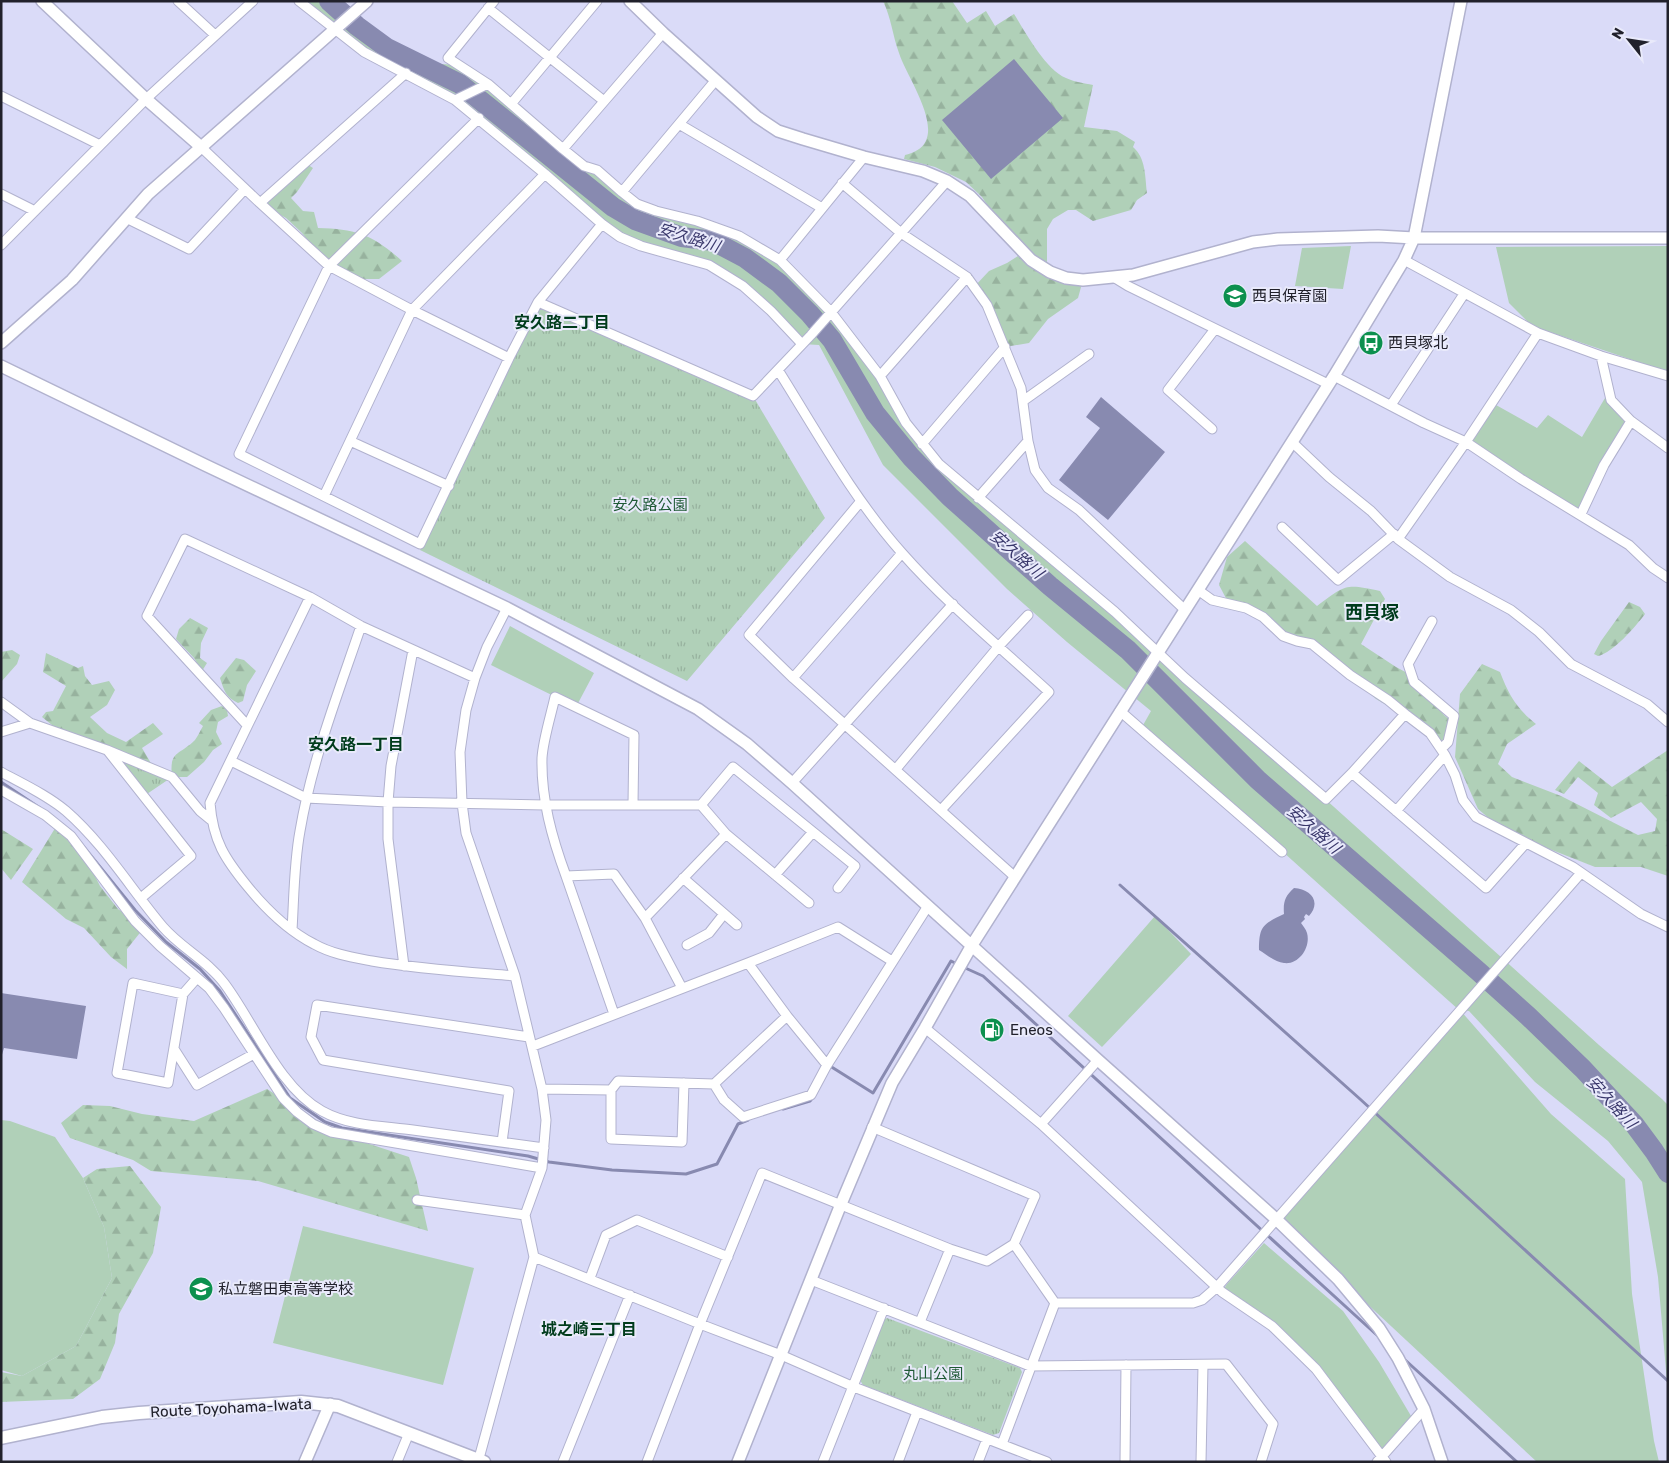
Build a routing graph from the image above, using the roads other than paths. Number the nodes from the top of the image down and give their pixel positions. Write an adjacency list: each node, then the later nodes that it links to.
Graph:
1 (42, 1): 18 (street)
2 (178, 1): 12 (street)
3 (253, 1): 12 (street)
4 (300, 1): 10 (street)
5 (368, 1): 10 (street)
6 (598, 1): 13 (street)
7 (630, 1): 11 (street)
8 (1461, 1): 40 (street)
9 (491, 5): 13 (street); 16 (street)
10 (335, 30): 14 (street); 25 (street)
11 (663, 33): 15 (street); 20 (street)
12 (215, 35): 18 (street)
13 (551, 58): 20 (street); 21 (street)
14 (406, 73): 19 (street); 34 (street)
15 (715, 81): 23 (street); 27 (street)
16 (485, 85): 19 (street); 21 (street)
17 (1, 96): 24 (street)
18 (146, 99): 24 (street); 25 (street)
19 (458, 99): 22 (street)
20 (604, 101): 26 (street)
21 (511, 104): 26 (street)
22 (479, 118): 28 (street); 45 (street)
23 (679, 124): 32 (street); 35 (street)
24 (100, 145): 36 (street)
25 (201, 147): 31 (street); 37 (street)
26 (563, 149): 32 (street)
27 (864, 157): 29 (street); 30 (street)
28 (545, 174): 38 (street); 50 (street)
29 (947, 181): 39 (street); 47 (street)
30 (842, 183): 35 (street); 39 (street)
31 (245, 189): 34 (street); 37 (street)
32 (622, 192): 43 (street)
33 (1, 194): 36 (street)
34 (260, 203): 45 (street)
35 (822, 208): 43 (street)
36 (35, 211): 42 (street)
37 (126, 218): 54 (street)
38 (602, 224): 49 (street); 55 (street)
39 (900, 233): 46 (street); 51 (street)
40 (1414, 238): 41 (street); 44 (street); 47 (street)
41 (1668, 238)
42 (1, 245)
43 (780, 260): 51 (street)
44 (1404, 260): 48 (street); 64 (street)
45 (329, 266): 50 (street); 76 (street)
46 (967, 277): 56 (street); 62 (street)
47 (1115, 278): 52 (street)
48 (1464, 294): 53 (street); 66 (street)
49 (538, 302): 59 (street); 61 (street)
50 (412, 310): 59 (street); 69 (street)
51 (831, 312): 55 (street); 62 (street)
52 (1215, 329): 64 (street); 68 (street)
53 (1538, 333): 58 (street); 72 (street)
54 (1, 343)
55 (802, 344): 61 (street)
56 (1005, 347): 65 (street); 73 (street)
57 (1089, 354): 65 (street)
58 (1602, 356): 63 (street); 67 (street)
59 (509, 358): 75 (street)
60 (1, 366): 87 (street)
61 (778, 370): 78 (street)
62 (880, 376): 73 (street)
63 (1668, 376)
64 (1331, 380): 66 (street); 71 (street)
65 (1022, 401): 70 (street)
66 (1392, 405): 72 (street)
67 (1631, 421): 74 (street); 79 (street)
68 (1212, 429)
69 (350, 441): 75 (street); 76 (street)
70 (1028, 441): 77 (street); 88 (street)
71 (1292, 442): 81 (street); 84 (street)
72 (1466, 442): 79 (street); 81 (street)
73 (922, 444): 77 (street)
74 (1668, 448)
75 (449, 486): 76 (street)
76 (324, 496)
77 (978, 498): 94 (street)
78 (861, 501): 82 (street); 96 (street)
79 (1581, 514): 83 (street)
80 (1282, 527): 81 (street)
81 (1396, 536): 100 (street)
82 (902, 554): 86 (street); 96 (street)
83 (1668, 578)
84 (1198, 590): 88 (street); 99 (street)
85 (310, 598): 91 (street); 103 (street); 103 (street)
86 (953, 604): 92 (street); 102 (street)
87 (507, 608): 95 (street); 111 (street)
88 (1185, 610): 94 (street)
89 (1028, 615): 92 (street)
90 (1432, 621): 106 (street)
91 (361, 626): 93 (street); 113 (street)
92 (999, 646): 108 (street); 119 (street)
93 (413, 650): 95 (street); 114 (street)
94 (1158, 652): 98 (street); 110 (street)
95 (475, 678): 115 (street)
96 (793, 678): 102 (street)
97 (1, 702): 101 (street)
98 (1120, 711): 125 (street); 131 (street)
99 (1404, 714): 106 (street); 110 (street)
100 (1668, 722)
101 (30, 723): 104 (street); 105 (street)
102 (846, 724): 108 (street); 111 (street)
103 (247, 725): 107 (street)
104 (1, 732)
105 (107, 750): 121 (street); 134 (street)
106 (1443, 752): 120 (street); 124 (street)
107 (231, 761): 113 (street); 121 (street)
108 (896, 769): 119 (street)
109 (1, 772): 126 (street)
110 (1352, 773): 120 (street)
111 (792, 782): 136 (street)
112 (1, 790): 127 (street)
113 (306, 798): 114 (street); 141 (street)
114 (388, 802): 115 (street); 146 (street)
115 (462, 803): 118 (street); 147 (street)
116 (634, 804): 117 (street); 118 (street); 118 (street)
117 (701, 804): 122 (street); 123 (street)
118 (545, 805): 130 (street)
119 (941, 810): 131 (street)
120 (1396, 811): 124 (street)
121 (211, 820): 141 (street)
122 (813, 832): 129 (street); 133 (street)
123 (726, 834): 129 (street); 132 (street)
124 (1526, 843): 128 (street)
125 (1282, 852)
126 (112, 862): 127 (street); 134 (street)
127 (98, 872): 148 (street)
128 (1581, 873): 140 (street); 173 (street)
129 (775, 875): 135 (street)
130 (566, 876): 138 (street); 151 (street)
131 (1015, 877): 143 (street)
132 (683, 878): 137 (street); 138 (street)
133 (838, 888)
134 (141, 898): 159 (street)
135 (809, 903)
136 (928, 906): 143 (street); 144 (street)
137 (724, 914): 139 (street); 142 (street)
138 (645, 918): 149 (street)
139 (737, 925)
140 (1668, 927)
141 (292, 930): 146 (street)
142 (687, 945)
143 (972, 945): 153 (street); 157 (street)
144 (892, 961): 145 (street); 158 (street)
145 (748, 963): 149 (street); 152 (street)
146 (404, 966): 147 (street)
147 (515, 976): 154 (street)
148 (197, 978): 150 (street); 156 (street)
149 (682, 988): 151 (street)
150 (183, 994): 155 (street); 155 (street)
151 (614, 1014): 154 (street)
152 (787, 1016): 158 (street); 162 (street)
153 (926, 1028): 165 (street); 166 (street)
154 (531, 1042): 163 (street); 167 (street)
155 (174, 1049): 156 (street)
156 (254, 1054): 160 (street)
157 (1098, 1060): 165 (street); 173 (street)
158 (828, 1064): 162 (street)
159 (279, 1068): 160 (street); 167 (street)
160 (268, 1074): 169 (street)
161 (684, 1083): 162 (street); 164 (street); 164 (street)
162 (714, 1084)
163 (542, 1089): 164 (street); 168 (street)
164 (611, 1090)
165 (1041, 1124): 180 (street)
166 (872, 1128): 171 (street); 174 (street)
167 (502, 1142): 168 (street)
168 (544, 1148): 169 (street)
169 (542, 1168): 172 (street)
170 (417, 1200): 172 (street)
171 (841, 1204): 175 (street); 177 (street); 179 (street)
172 (525, 1215): 176 (street)
173 (1276, 1219): 180 (street); 192 (street)
174 (1014, 1244): 175 (street); 182 (street)
175 (950, 1248): 184 (street)
176 (534, 1257): 178 (street); 199 (street)
177 (728, 1257): 178 (street); 185 (street)
178 (590, 1278): 181 (street)
179 (811, 1280): 183 (street); 186 (street)
180 (1218, 1286): 182 (street); 198 (street)
181 (630, 1295): 185 (street); 202 (street)
182 (1055, 1303): 188 (street)
183 (884, 1308): 184 (street); 190 (street)
184 (920, 1322): 188 (street)
185 (700, 1324): 186 (street); 203 (street)
186 (781, 1355): 190 (street); 204 (street)
187 (1203, 1364): 189 (street); 210 (street); 211 (street)
188 (1030, 1366): 189 (street); 197 (street)
189 (1126, 1366): 209 (street)
190 (854, 1387): 193 (street); 205 (street)
191 (330, 1404): 194 (main road, Route Toyohama-Iwata); 195 (main road, Route Toyohama-Iwata); 200 (street)
192 (1424, 1410): 198 (street); 212 (street)
193 (918, 1412): 196 (street); 206 (street)
194 (409, 1433): 199 (main road, Route Toyohama-Iwata); 201 (street)
195 (1, 1438)
196 (987, 1439): 197 (street); 207 (street)
197 (1002, 1444): 208 (street)
198 (1381, 1460)
199 (480, 1461)
200 (305, 1462)
201 (397, 1462)
202 (563, 1462)
203 (648, 1462)
204 (738, 1462)
205 (823, 1462)
206 (898, 1462)
207 (978, 1462)
208 (1047, 1462)
209 (1125, 1462)
210 (1200, 1462)
211 (1261, 1462)
212 (1442, 1462)

